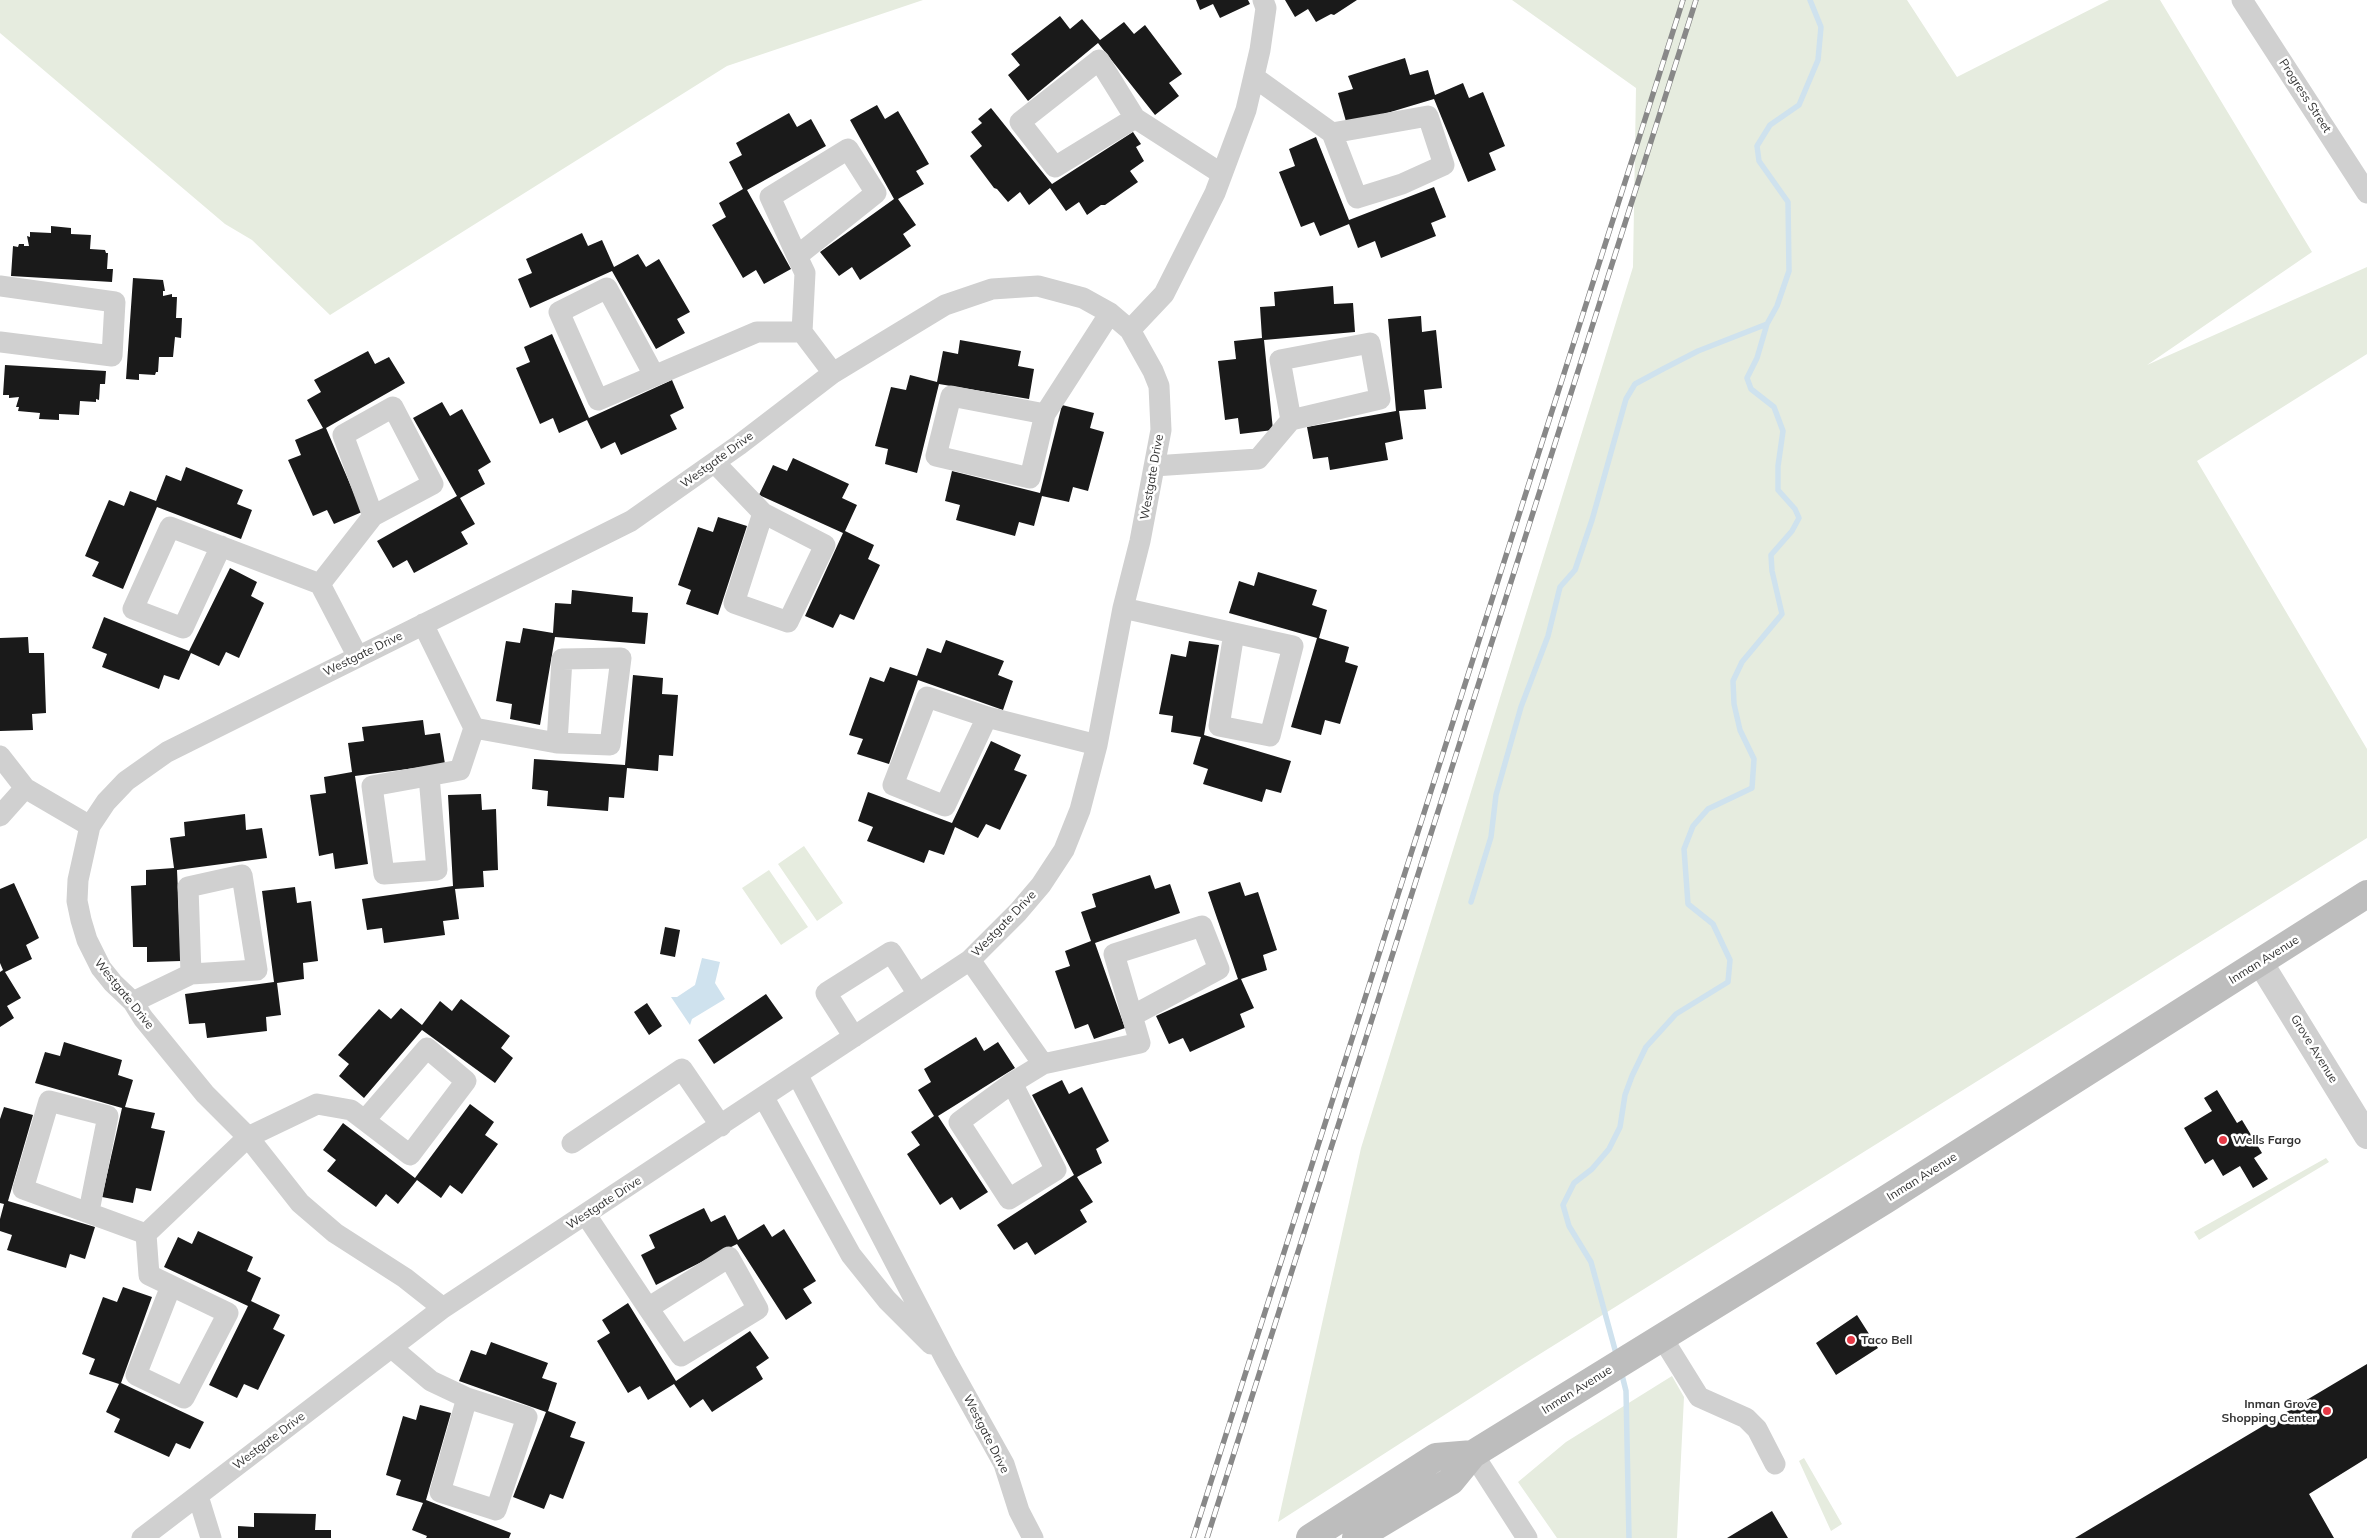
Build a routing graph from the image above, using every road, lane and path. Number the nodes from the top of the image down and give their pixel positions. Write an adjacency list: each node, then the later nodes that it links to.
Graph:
1 (1263, 0): 3 (street)
2 (2242, 0): 7 (street, Progress Street)
3 (1254, 77): 5 (street); 6 (street)
4 (1135, 118): 4 (street); 6 (street)
5 (1332, 133): 5 (street)
6 (1222, 174): 11 (street)
7 (2367, 193)
8 (797, 256): 8 (street); 12 (street)
9 (0, 286): 13 (street)
10 (1110, 313): 11 (street, Westgate Drive); 14 (street, Westgate Drive); 16 (street)
11 (1130, 330): 19 (street, Westgate Drive)
12 (802, 332): 14 (street); 15 (street)
13 (0, 342)
14 (833, 372): 18 (street, Westgate Drive)
15 (654, 375): 15 (street)
16 (1045, 414): 16 (street)
17 (1290, 420): 17 (street); 19 (street)
18 (714, 463): 20 (street); 25 (street, Westgate Drive)
19 (1154, 466): 24 (street, Westgate Drive)
20 (764, 513): 20 (street)
21 (373, 516): 21 (street); 23 (street)
22 (221, 546): 22 (street); 23 (street)
23 (320, 584): 27 (street)
24 (1123, 608): 26 (street); 31 (street, Westgate Drive)
25 (423, 624): 27 (street, Westgate Drive); 29 (street)
26 (1234, 633): 26 (street)
27 (358, 657): 36 (street, Westgate Drive)
28 (987, 717): 28 (street); 31 (street)
29 (474, 728): 30 (street); 33 (street)
30 (557, 743): 30 (street)
31 (1097, 745): 38 (street, Westgate Drive)
32 (0, 756): 34 (street)
33 (428, 776): 33 (street)
34 (25, 788): 35 (street); 36 (street)
35 (0, 816)
36 (90, 826): 42 (street, Westgate Drive)
37 (2367, 894): 39 (main road, Inman Avenue)
38 (970, 960): 41 (street, Westgate Drive); 45 (street)
39 (2260, 962): 51 (street, Grove Avenue); 60 (main road, Inman Avenue)
40 (191, 974): 40 (street); 42 (street)
41 (918, 994): 44 (street, Westgate Drive); 44 (street)
42 (133, 1002): 52 (street, Westgate Drive)
43 (1132, 1016): 43 (street); 45 (street)
44 (854, 1037): 46 (street, Westgate Drive)
45 (1042, 1064): 47 (street)
46 (797, 1074): 48 (street, Westgate Drive); 62 (street, Westgate Drive)
47 (1012, 1083): 47 (street)
48 (764, 1098): 50 (street, Westgate Drive); 62 (street, Westgate Drive)
49 (365, 1120): 49 (street); 52 (street)
50 (721, 1126): 53 (street); 55 (street, Westgate Drive)
51 (2367, 1136)
52 (248, 1137): 56 (street); 58 (street, Westgate Drive)
53 (572, 1143)
54 (89, 1211): 54 (street); 56 (street)
55 (586, 1215): 58 (street, Westgate Drive); 59 (street)
56 (146, 1234): 57 (street)
57 (171, 1286): 57 (street)
58 (443, 1308): 61 (street, Westgate Drive)
59 (648, 1308): 59 (street)
60 (1663, 1339): 64 (main road, Inman Avenue); 65 (street)
61 (392, 1348): 63 (street); 66 (street, Westgate Drive)
62 (946, 1360): 69 (street, Westgate Drive)
63 (467, 1398): 63 (street)
64 (1473, 1454): 70 (main road, Inman Avenue); 71 (main road, Inman Avenue); 72 (street)
65 (1775, 1464)
66 (198, 1496): 67 (street, Westgate Drive); 68 (street)
67 (142, 1538)
68 (211, 1538)
69 (1033, 1538)
70 (1310, 1538)
71 (1356, 1538)
72 (1527, 1538)

